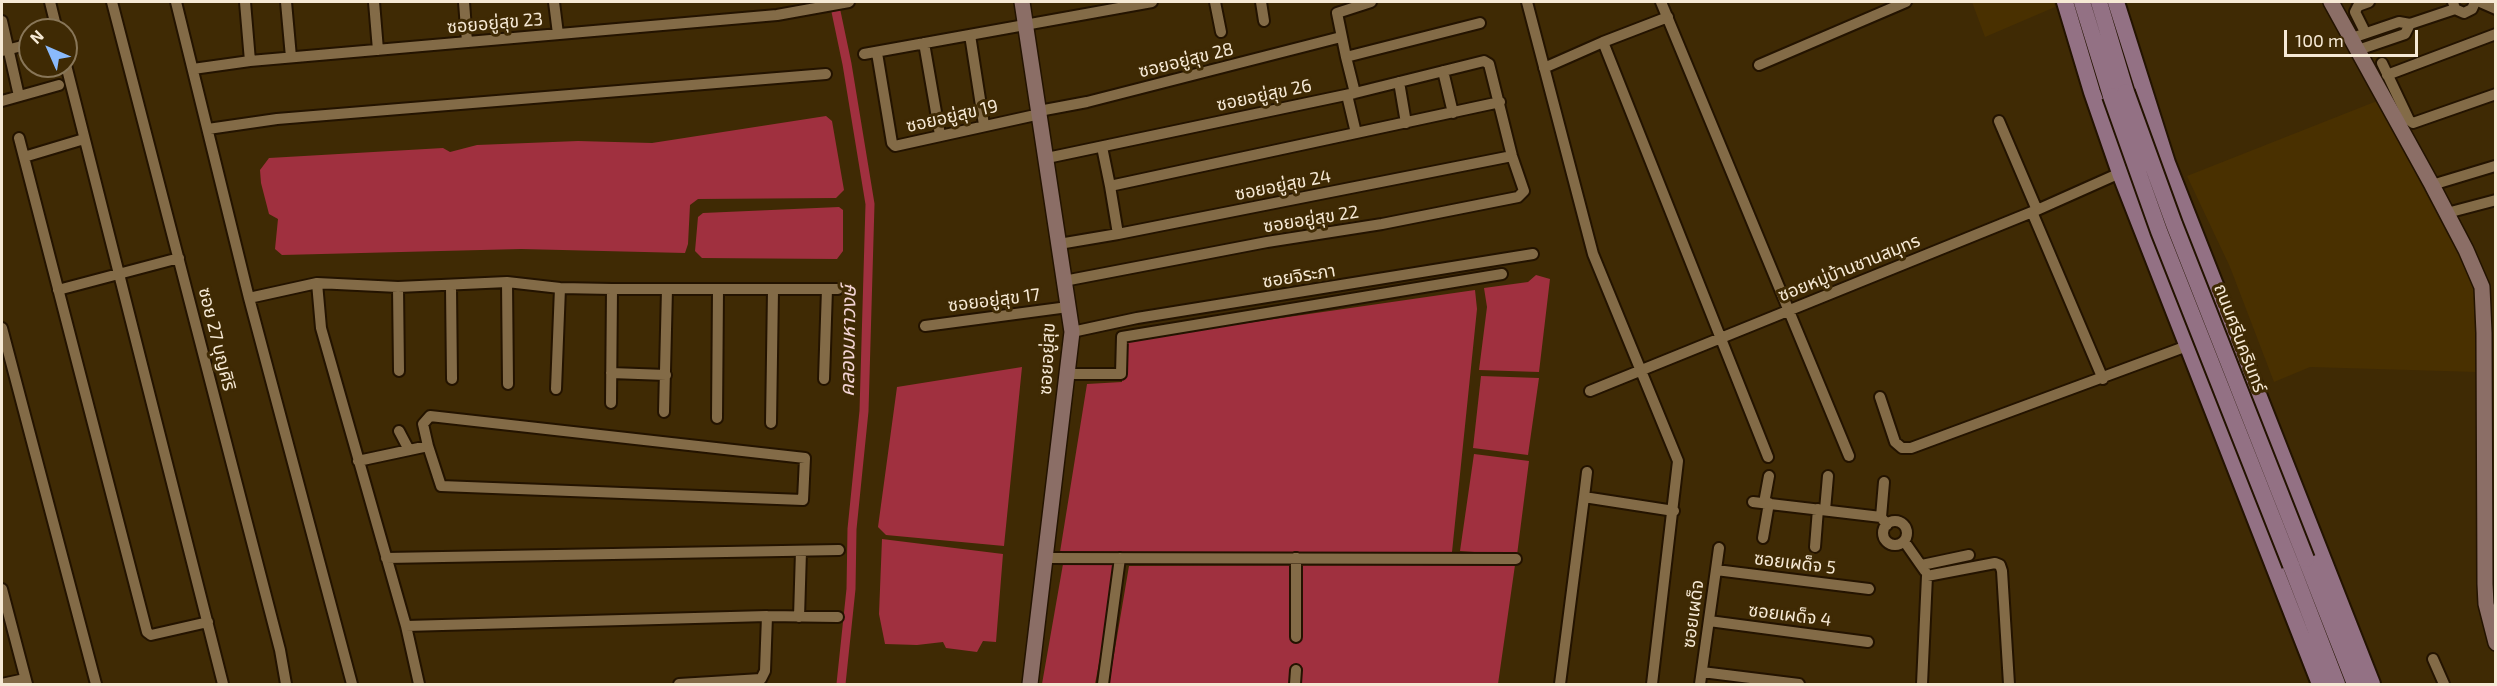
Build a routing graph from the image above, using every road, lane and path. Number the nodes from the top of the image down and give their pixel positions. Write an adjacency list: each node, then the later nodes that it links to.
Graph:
1 (50, 2): 31 (street)
2 (112, 2): 92 (street, ซอย 27 บุญศิริ)
3 (176, 2): 55 (street)
4 (245, 2): 51 (street)
5 (286, 2): 49 (street)
6 (374, 2): 46 (street)
7 (464, 2): 42 (street)
8 (554, 2): 37 (street)
9 (774, 2): 29 (street)
10 (847, 2): 29 (street, ซอยอยู่สุข 23)
11 (1022, 2): 34 (street, ซอยอยู่สุข)
12 (1152, 2): 34 (street)
13 (1215, 2): 36 (street)
14 (1261, 2): 33 (street)
15 (1371, 2): 40 (street)
16 (1527, 2): 54 (street)
17 (1661, 2): 30 (street)
18 (1906, 2): 53 (street)
19 (2065, 2): 83 (main road)
20 (2082, 2): 63 (main road, ถนนศรีนครินทร์)
21 (2099, 2): 63 (main road, ถนนศรีนครินทร์)
22 (2116, 2): 93 (main road, ถนนศรีนครินทร์)
23 (2331, 2): 41 (street)
24 (2369, 2): 41 (street)
25 (2475, 2): 27 (street)
26 (2480, 2): 28 (street)
27 (2454, 5): 41 (street)
28 (2496, 9)
29 (777, 15): 37 (street, ซอยอยู่สุข 23)
30 (1668, 17): 43 (street); 110 (street)
31 (54, 18)
32 (2, 21): 45 (street)
33 (1264, 21)
34 (1025, 23): 39 (street); 69 (street, ซอยอยู่สุข)
35 (1480, 23): 50 (street)
36 (1221, 32)
37 (558, 34): 42 (street, ซอยอยู่สุข 23)
38 (2496, 34): 58 (street)
39 (970, 35): 44 (street); 72 (street)
40 (1341, 37): 50 (street); 69 (street, ซอยอยู่สุข 28)
41 (2358, 39): 84 (street)
42 (467, 42): 46 (street, ซอยอยู่สุข 23)
43 (1602, 42): 54 (street); 114 (street)
44 (924, 43): 47 (street); 75 (street)
45 (5, 50): 65 (street)
46 (378, 50): 49 (street, ซอยอยู่สุข 23)
47 (877, 52): 48 (street); 75 (street, ซอยอยู่สุข 19)
48 (864, 54)
49 (291, 57): 51 (street, ซอยอยู่สุข 23)
50 (1346, 57): 62 (street)
51 (250, 61): 55 (street, ซอยอยู่สุข 23)
52 (2382, 63): 58 (street)
53 (1759, 65)
54 (1544, 68): 117 (street)
55 (193, 69): 73 (street)
56 (1443, 71): 60 (street, ซอยอยู่สุข 26); 67 (street, ซอยอยู่สุข 26); 68 (street)
57 (826, 74): 73 (street)
58 (2387, 75): 64 (street)
59 (69, 78): 77 (street)
60 (1399, 82): 62 (street, ซอยอยู่สุข 26); 71 (street)
61 (59, 85): 65 (street)
62 (1351, 94): 74 (street); 78 (street, ซอยอยู่สุข 26)
63 (2118, 94): 161 (main road, ถนนศรีนครินทร์, bridge)
64 (2496, 94)
65 (19, 96): 66 (street)
66 (2, 101)
67 (1500, 102): 68 (street); 79 (street)
68 (1453, 112): 71 (street)
69 (1040, 113): 72 (street, ซอยอยู่สุข 19); 81 (street, ซอยอยู่สุข)
70 (1999, 121): 87 (street)
71 (1406, 123): 74 (street)
72 (984, 125): 75 (street, ซอยอยู่สุข 19)
73 (208, 129): 108 (street)
74 (1356, 133): 85 (street)
75 (940, 135)
76 (19, 138): 80 (street)
77 (84, 139): 80 (street); 94 (street)
78 (1102, 147): 81 (street, ซอยอยู่สุข 26); 85 (street)
79 (1512, 156): 89 (street, ซอยอยู่สุข 24); 96 (street, ซอยอยู่สุข 22)
80 (24, 158): 105 (street)
81 (1047, 158): 90 (street, ซอยอยู่สุข)
82 (2495, 166): 84 (street)
83 (2120, 173): 87 (street, ซอยหมู่บ้านชานสมุทร); 100 (main road)
84 (2432, 185): 88 (street)
85 (1110, 186): 89 (street)
86 (2496, 200): 88 (street)
87 (2034, 211): 110 (street, ซอยหมู่บ้านชานสมุทร); 124 (street)
88 (2447, 213): 175 (street)
89 (1118, 234): 90 (street, ซอยอยู่สุข 24)
90 (1059, 244): 96 (street, ซอยอยู่สุข)
91 (1533, 254): 113 (street, ซอยจิระภา)
92 (179, 258): 94 (street); 183 (street, ซอย 27 บุญศิริ)
93 (2208, 268): 100 (main road); 125 (main road, ถนนศรีนครินทร์)
94 (120, 272): 105 (street); 171 (street)
95 (1502, 274): 120 (street)
96 (1064, 281): 109 (street, ซอยอยู่สุข)
97 (507, 282): 99 (street); 102 (street); 126 (street)
98 (317, 283): 101 (street); 108 (street); 140 (street)
99 (451, 286): 101 (street); 122 (street)
100 (2164, 286): 115 (main road)
101 (398, 287): 118 (street)
102 (560, 288): 103 (street); 127 (street)
103 (612, 289): 104 (street); 119 (street)
104 (667, 289): 106 (street); 121 (street)
105 (58, 290): 171 (street)
106 (718, 290): 107 (street); 133 (street)
107 (773, 290): 123 (street); 134 (street)
108 (249, 298): 184 (street)
109 (1068, 307): 111 (street, ซอยอยู่สุข 17); 113 (street, ซอยอยู่สุข)
110 (1790, 310): 114 (street, ซอยหมู่บ้านชานสมุทร); 138 (street)
111 (925, 326)
112 (2, 328): 116 (street)
113 (1072, 332): 120 (street, ซอยอยู่สุข)
114 (1719, 338): 117 (street, ซอยหมู่บ้านชานสมุทร); 139 (street)
115 (2187, 346): 124 (street); 130 (main road)
116 (5, 357): 181 (street)
117 (1641, 370): 128 (street, ซอยหมู่บ้านชานสมุทร); 148 (street)
118 (399, 371)
119 (611, 373): 121 (street); 131 (street)
120 (1068, 374): 157 (street, ซอยอยู่สุข)
121 (666, 375): 132 (street)
122 (452, 379)
123 (824, 379)
124 (2103, 379): 129 (street)
125 (2253, 383): 130 (main road); 199 (main road, ถนนศรีนครินทร์)
126 (508, 384)
127 (556, 389)
128 (1590, 391)
129 (1880, 397)
130 (2209, 401): 196 (main road)
131 (611, 403)
132 (664, 412)
133 (717, 418)
134 (771, 423)
135 (399, 431): 137 (street)
136 (428, 446): 136 (street); 137 (street)
137 (409, 450): 140 (street)
138 (1849, 456)
139 (1768, 457)
140 (358, 461): 156 (street)
141 (1587, 472): 145 (street)
142 (1769, 476): 146 (street)
143 (1828, 476): 147 (street)
144 (1884, 482): 149 (street)
145 (1584, 497): 148 (street); 190 (street)
146 (1762, 503): 147 (street); 150 (street)
147 (1821, 509): 149 (street); 151 (street)
148 (1674, 511): 191 (street)
149 (1884, 521): 162 (street)
150 (1763, 538)
151 (1815, 547)
152 (1719, 548): 163 (street, ซอยเผด็จ)
153 (839, 550): 154 (street)
154 (801, 551): 156 (street); 168 (street)
155 (1969, 555): 162 (street)
156 (386, 558): 172 (street)
157 (1045, 558): 158 (street); 187 (street, ซอยอยู่สุข)
158 (1120, 558): 159 (street); 188 (street)
159 (1296, 558): 160 (street); 173 (street)
160 (1516, 559)
161 (2299, 562): 197 (main road, ถนนศรีนครินทร์); 198 (main road, ถนนศรีนครินทร์)
162 (1922, 565): 164 (street)
163 (1716, 570): 166 (street, ซอยเผด็จ 5); 170 (street, ซอยเผด็จ)
164 (1927, 576): 194 (street); 195 (street)
165 (2, 589): 179 (street)
166 (1869, 589)
167 (767, 616): 168 (street); 172 (street); 186 (street)
168 (799, 617): 169 (street)
169 (838, 617)
170 (1709, 621): 174 (street, ซอยเผด็จ 4); 178 (street, ซอยเผด็จ)
171 (208, 622): 182 (street)
172 (406, 626): 185 (street)
173 (1296, 637)
174 (1868, 642)
175 (2496, 643)
176 (2433, 659): 200 (street)
177 (1296, 670): 189 (street)
178 (1702, 672): 192 (street, ซอยเผด็จ); 193 (street)
179 (26, 682): 180 (street)
180 (2, 684)
181 (96, 684)
182 (223, 684)
183 (286, 684)
184 (352, 684)
185 (419, 684)
186 (679, 684)
187 (1030, 684)
188 (1103, 684)
189 (1295, 684)
190 (1560, 684)
191 (1652, 684)
192 (1700, 684)
193 (1799, 684)
194 (1922, 684)
195 (2010, 684)
196 (2320, 684)
197 (2337, 684)
198 (2355, 684)
199 (2372, 684)
200 (2444, 684)

